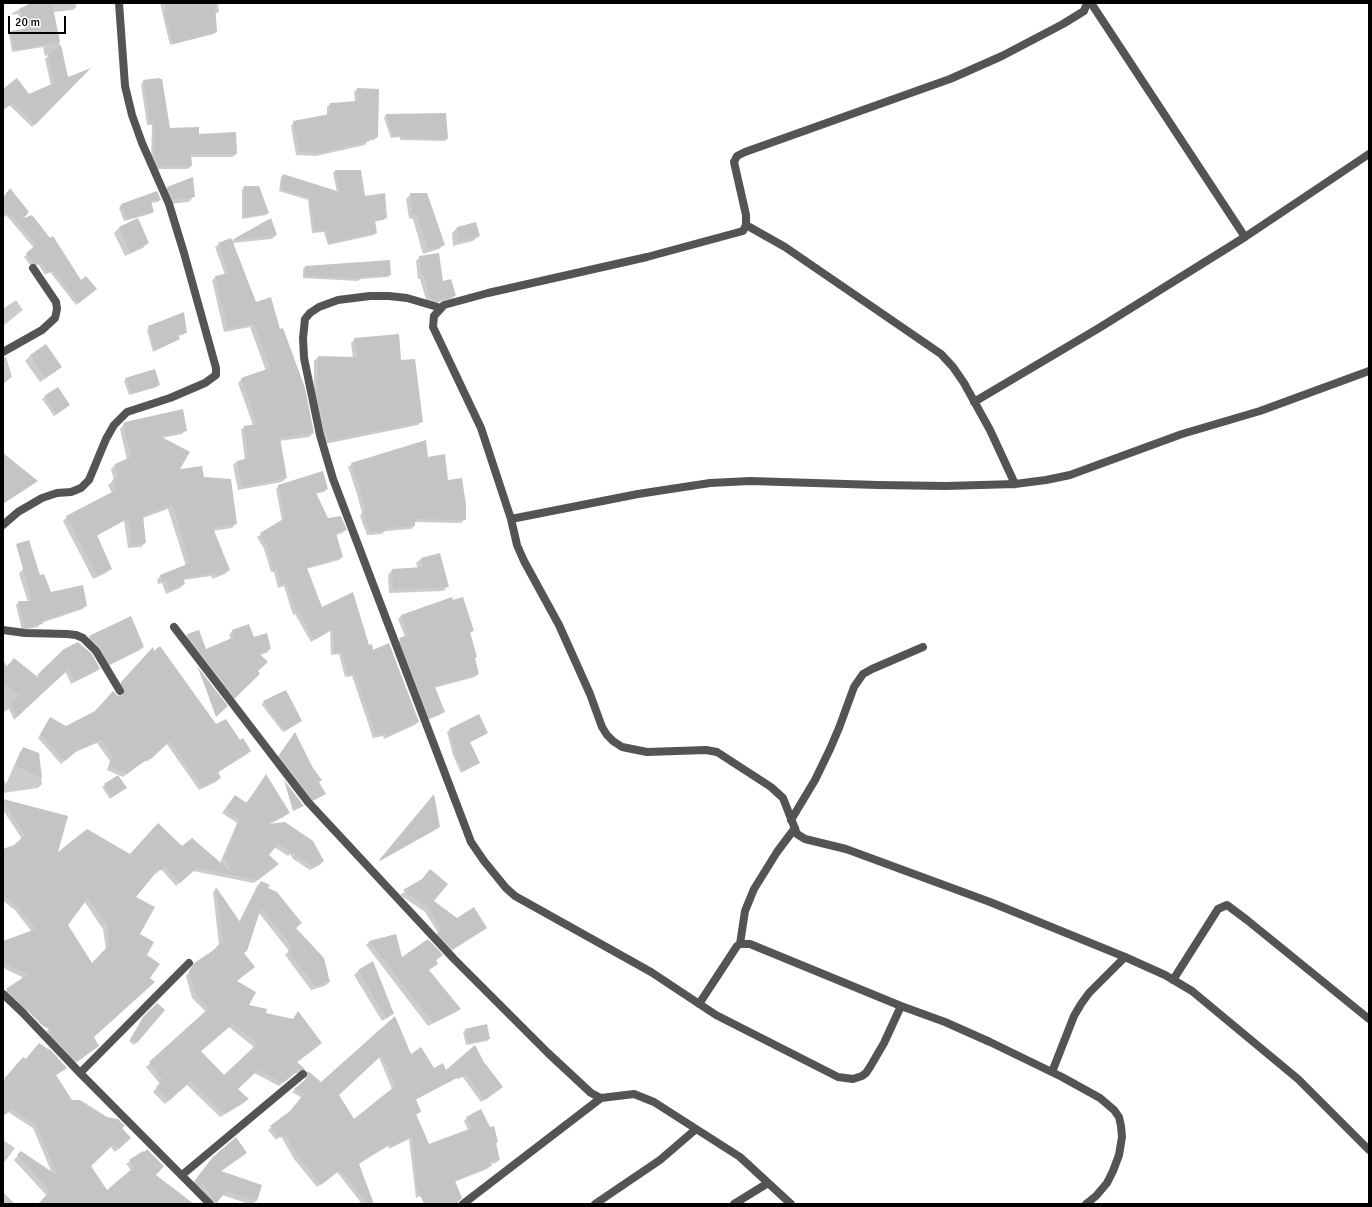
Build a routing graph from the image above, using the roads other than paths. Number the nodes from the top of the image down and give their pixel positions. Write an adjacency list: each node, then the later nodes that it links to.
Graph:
1 (119, 3): 14 (street)
2 (1086, 3): 5 (street)
3 (1091, 3): 6 (street)
4 (1369, 154): 6 (street)
5 (746, 225): 8 (street); 11 (street)
6 (1245, 236): 11 (street)
7 (33, 268): 9 (street)
8 (441, 308): 13 (street); 26 (street)
9 (3, 352)
10 (1369, 371): 12 (street)
11 (974, 402): 12 (street)
12 (1015, 484): 13 (street)
13 (511, 519): 19 (street)
14 (4, 522)
15 (174, 628): 32 (street)
16 (3, 630): 18 (street)
17 (923, 647): 19 (street)
18 (120, 691)
19 (791, 820): 20 (street)
20 (795, 828): 21 (street); 22 (street)
21 (740, 944): 26 (street); 27 (street)
22 (1125, 957): 24 (street); 29 (street)
23 (189, 963): 30 (street)
24 (1173, 980): 28 (street); 34 (street)
25 (3, 994): 30 (street)
26 (699, 1004): 27 (street)
27 (901, 1006): 29 (street)
28 (1369, 1019)
29 (1052, 1072): 42 (street)
30 (80, 1073): 35 (street)
31 (303, 1074): 35 (street)
32 (601, 1098): 33 (street); 38 (street)
33 (696, 1129): 36 (street); 39 (street)
34 (1369, 1150)
35 (182, 1175): 37 (street)
36 (768, 1183): 40 (street); 41 (street)
37 (210, 1204)
38 (463, 1204)
39 (595, 1204)
40 (734, 1204)
41 (791, 1204)
42 (1086, 1204)

